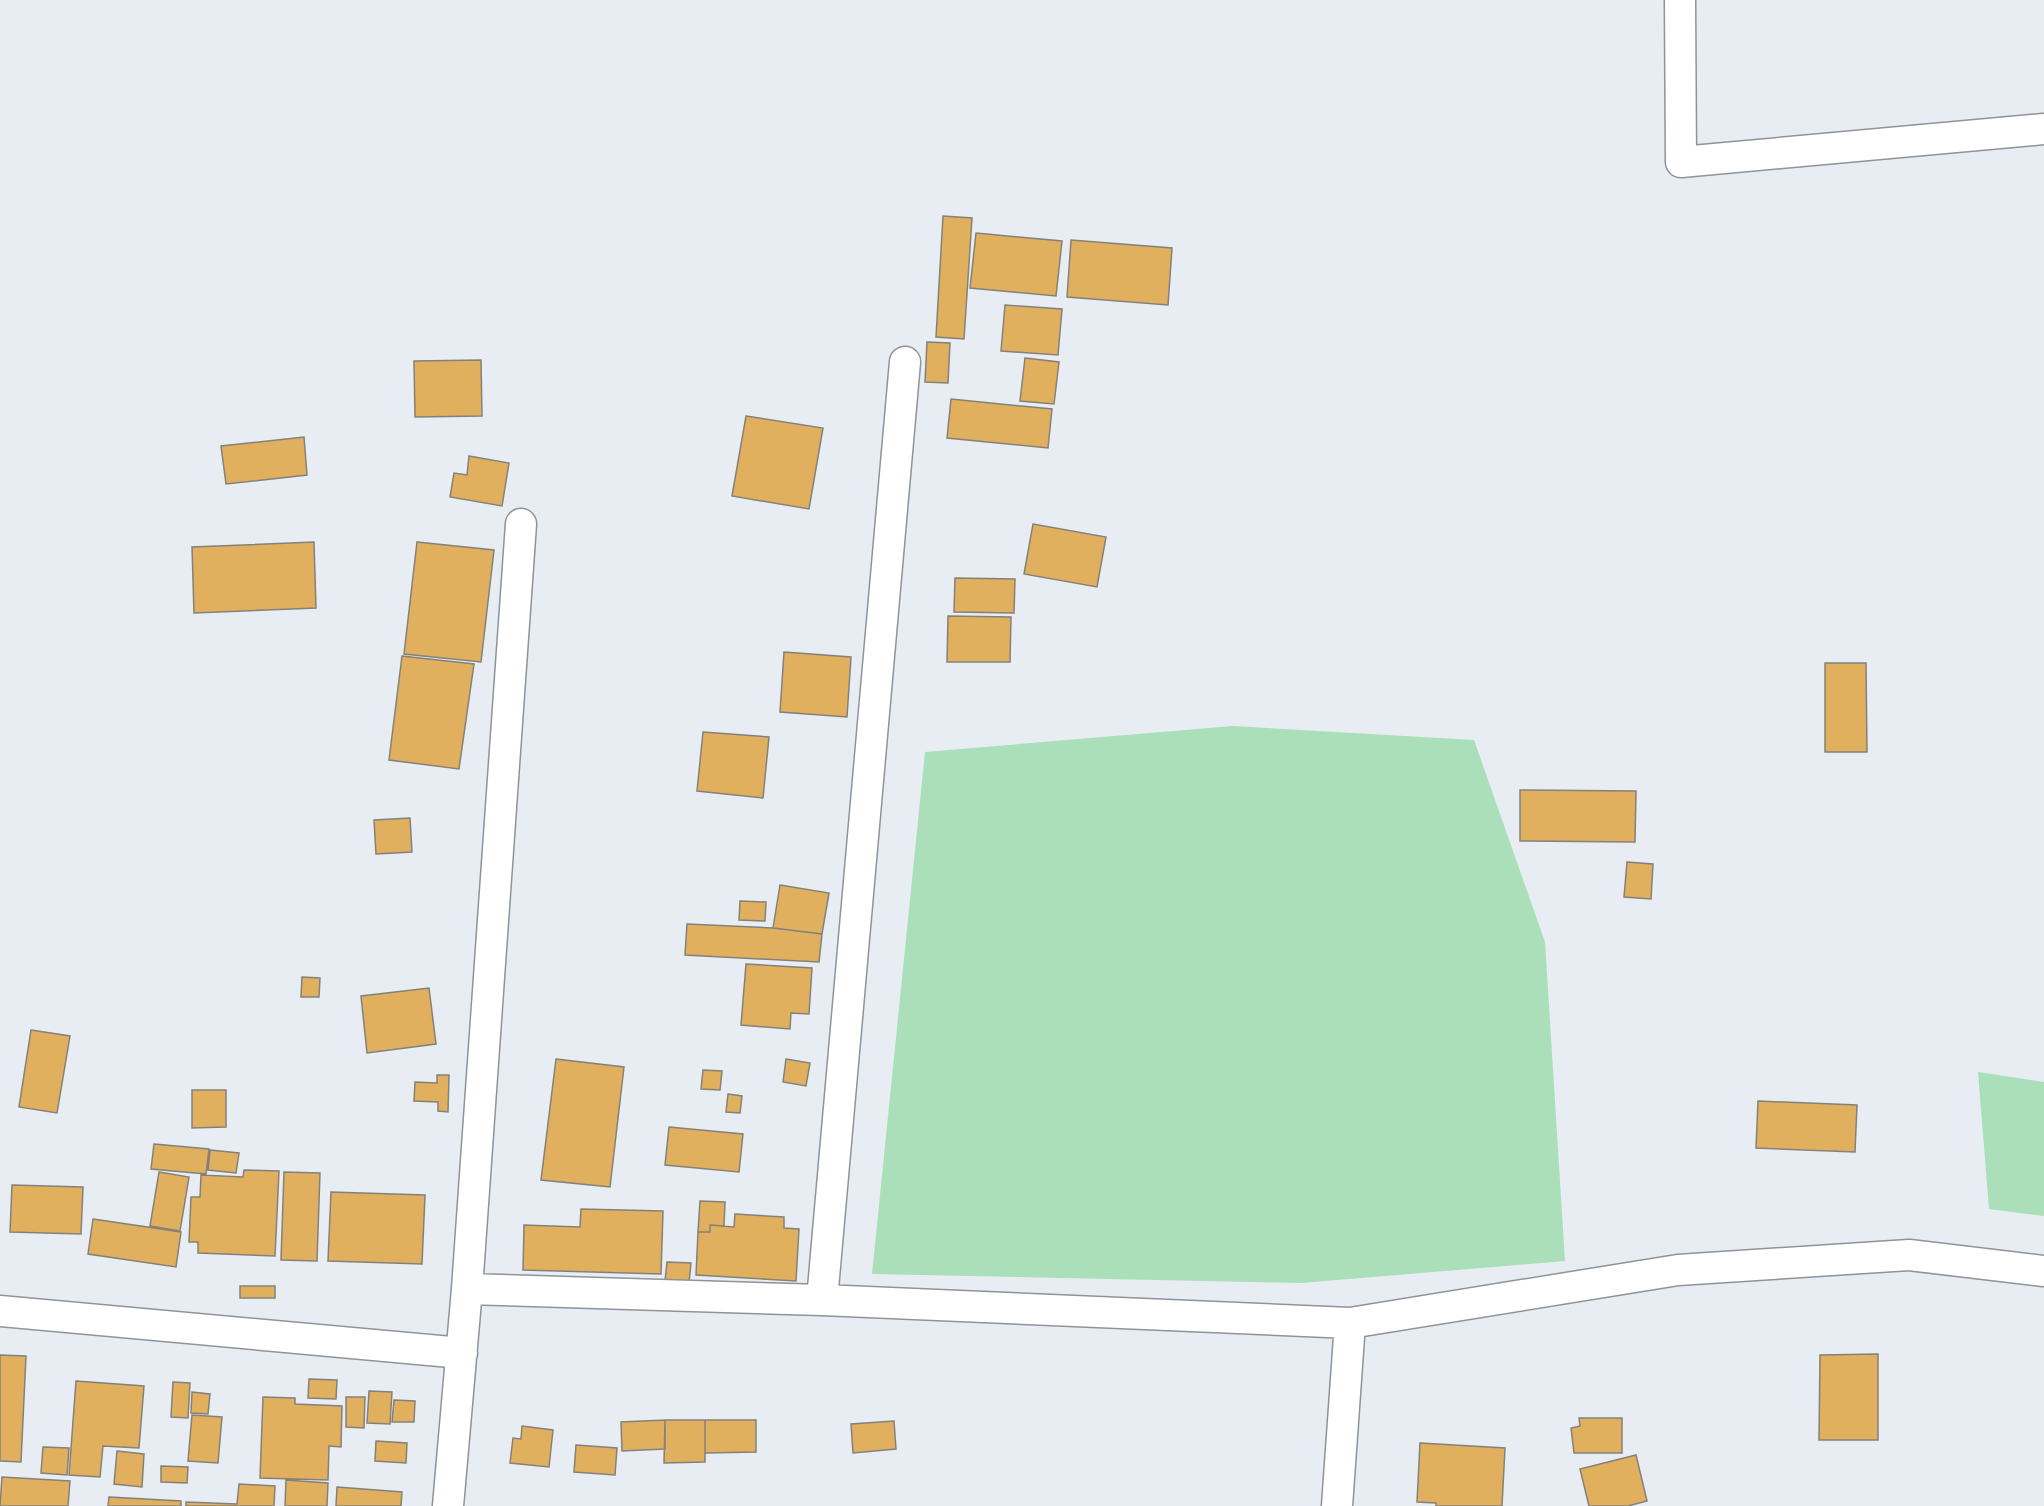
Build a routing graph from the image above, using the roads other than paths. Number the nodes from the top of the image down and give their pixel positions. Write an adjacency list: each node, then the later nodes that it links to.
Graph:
1 (1680, 0): 2 (street)
2 (2044, 129)
3 (905, 362): 7 (street)
4 (521, 524): 6 (street)
5 (2044, 1271): 9 (street)
6 (467, 1289): 7 (street); 10 (street)
7 (822, 1300): 9 (street)
8 (0, 1311): 10 (street)
9 (1350, 1323): 12 (street)
10 (462, 1353): 11 (street)
11 (448, 1506)
12 (1337, 1506)

